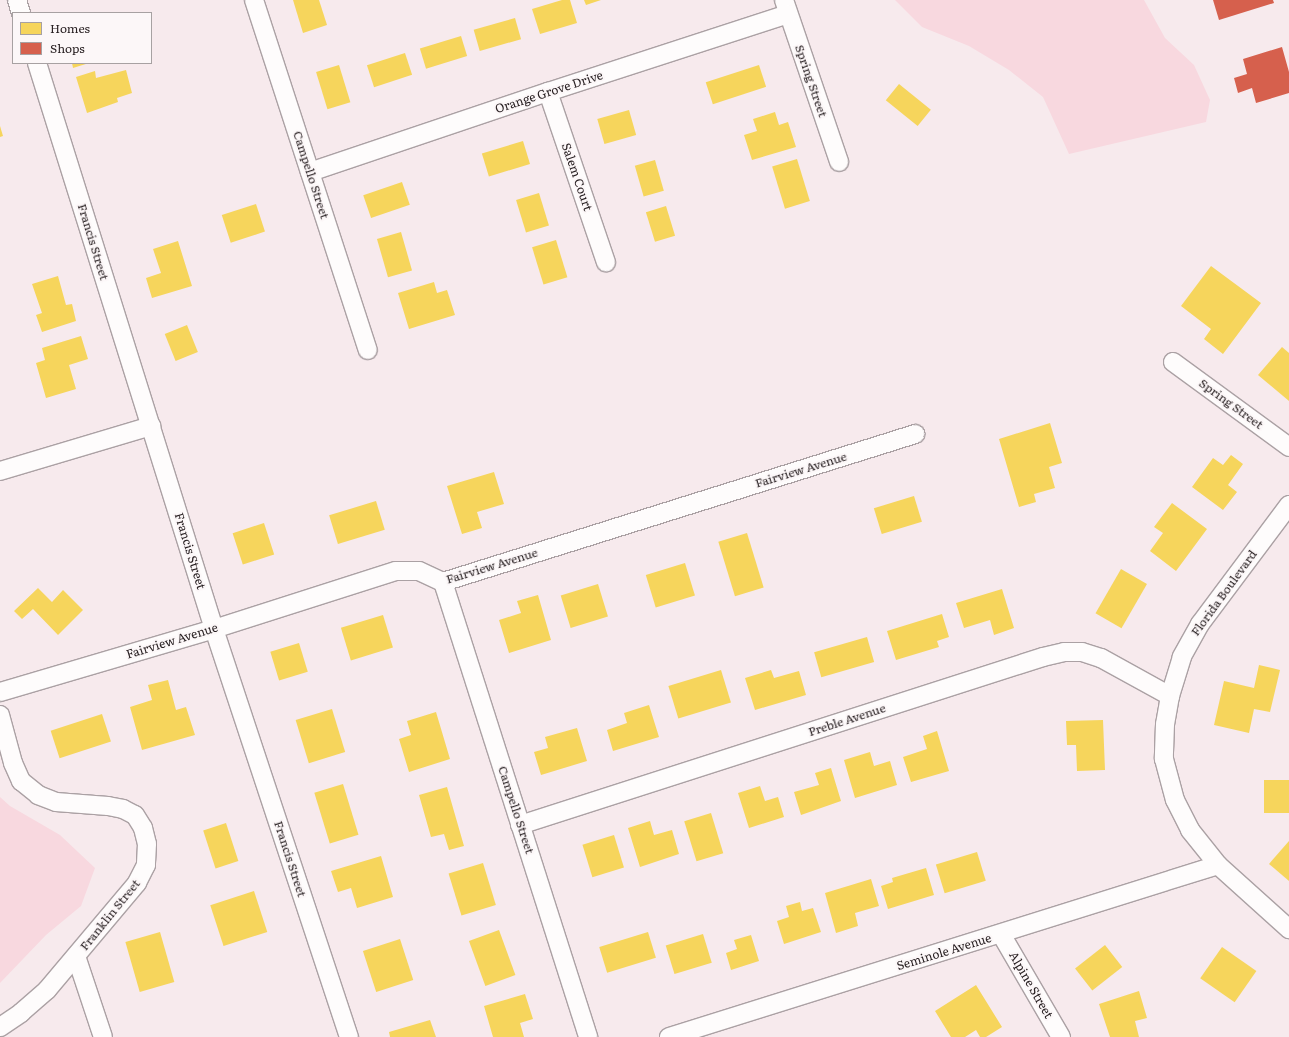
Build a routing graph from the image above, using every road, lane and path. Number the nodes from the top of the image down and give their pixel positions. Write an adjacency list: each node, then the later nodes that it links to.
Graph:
1 (17, 0): 4 (street)
2 (254, 0): 8 (street, Campello Street)
3 (786, 7): 6 (street, Orange Grove Drive); 7 (street, Spring Street)
4 (21, 12)
5 (37, 64): 12 (street, Francis Street)
6 (548, 92): 8 (street, Orange Grove Drive); 9 (street, Salem Court)
7 (839, 162)
8 (310, 172): 10 (street, Campello Street)
9 (606, 262)
10 (368, 350)
11 (1173, 362): 14 (street, Spring Street)
12 (150, 426): 15 (street); 18 (street, Francis Street)
13 (915, 434): 17 (street, Fairview Avenue)
14 (1289, 447)
15 (0, 471)
16 (1289, 505): 20 (street, Florida Boulevard)
17 (443, 582): 18 (street, Fairview Avenue); 22 (street, Campello Street)
18 (214, 629): 19 (street, Fairview Avenue); 29 (street, Francis Street)
19 (0, 692)
20 (1170, 696): 22 (street, Preble Avenue); 23 (street, Florida Boulevard)
21 (0, 715): 26 (street, Franklin Street)
22 (520, 825): 30 (street, Campello Street)
23 (1218, 865): 24 (street, Florida Boulevard); 25 (street, Seminole Avenue)
24 (1289, 929)
25 (1001, 934): 31 (street, Seminole Avenue); 32 (street, Alpine Street)
26 (76, 956): 27 (street); 28 (street, Franklin Street)
27 (0, 1027)
28 (103, 1037)
29 (349, 1037)
30 (588, 1037)
31 (669, 1037)
32 (1061, 1037)

